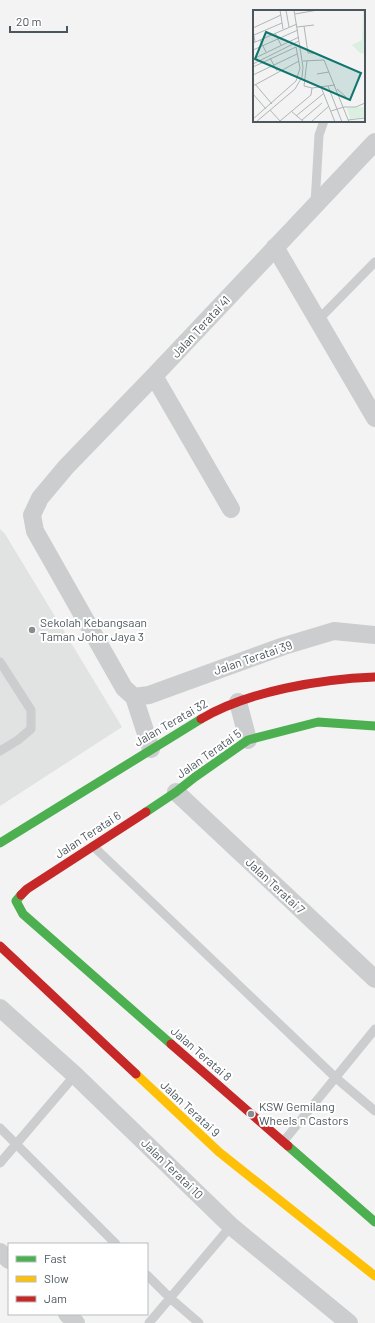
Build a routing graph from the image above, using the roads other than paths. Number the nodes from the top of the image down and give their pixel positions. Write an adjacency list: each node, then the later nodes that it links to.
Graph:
1 (324, 122): 3 (lane)
2 (375, 142): 3 (street, Jalan Teratai 41)
3 (315, 206): 4 (street, Jalan Teratai 41)
4 (275, 247): 6 (street); 7 (street, Jalan Teratai 41)
5 (375, 262): 6 (lane)
6 (318, 320): 8 (street)
7 (154, 376): 10 (street); 14 (street, Jalan Teratai 41)
8 (369, 392): 9 (street)
9 (375, 418)
10 (231, 509)
11 (375, 635): 14 (street, Jalan Teratai 39)
12 (0, 662): 19 (lane)
13 (375, 677): 15 (street, Jalan Teratai 32)
14 (134, 697): 18 (street)
15 (238, 702): 17 (street); 18 (street, Jalan Teratai 32)
16 (375, 726): 17 (street, Jalan Teratai 5)
17 (248, 740): 20 (street, Jalan Teratai 5)
18 (151, 749): 21 (street, Jalan Teratai 32)
19 (0, 751)
20 (176, 792): 22 (street, Jalan Teratai 6); 25 (street, Jalan Teratai 7)
21 (0, 843)
22 (94, 846): 23 (street, Jalan Teratai 6); 29 (lane)
23 (16, 902): 32 (street, Jalan Teratai 8)
24 (0, 946): 41 (street, Jalan Teratai 9)
25 (375, 979)
26 (0, 1008): 28 (street, Jalan Teratai 10)
27 (375, 1029): 29 (lane)
28 (75, 1076): 33 (lane); 36 (street, Jalan Teratai 10)
29 (336, 1078): 30 (lane); 32 (lane)
30 (375, 1111)
31 (0, 1128): 33 (lane)
32 (283, 1142): 35 (street, Jalan Teratai 8)
33 (16, 1144): 34 (lane); 37 (lane)
34 (0, 1163)
35 (375, 1222)
36 (231, 1226): 42 (lane); 47 (street, Jalan Teratai 10)
37 (115, 1243)
38 (0, 1252): 39 (street)
39 (8, 1259)
40 (148, 1276): 42 (lane)
41 (375, 1276)
42 (170, 1298): 45 (lane); 46 (lane)
43 (68, 1315): 44 (street)
44 (76, 1323)
45 (149, 1323)
46 (199, 1323)
47 (349, 1323)

